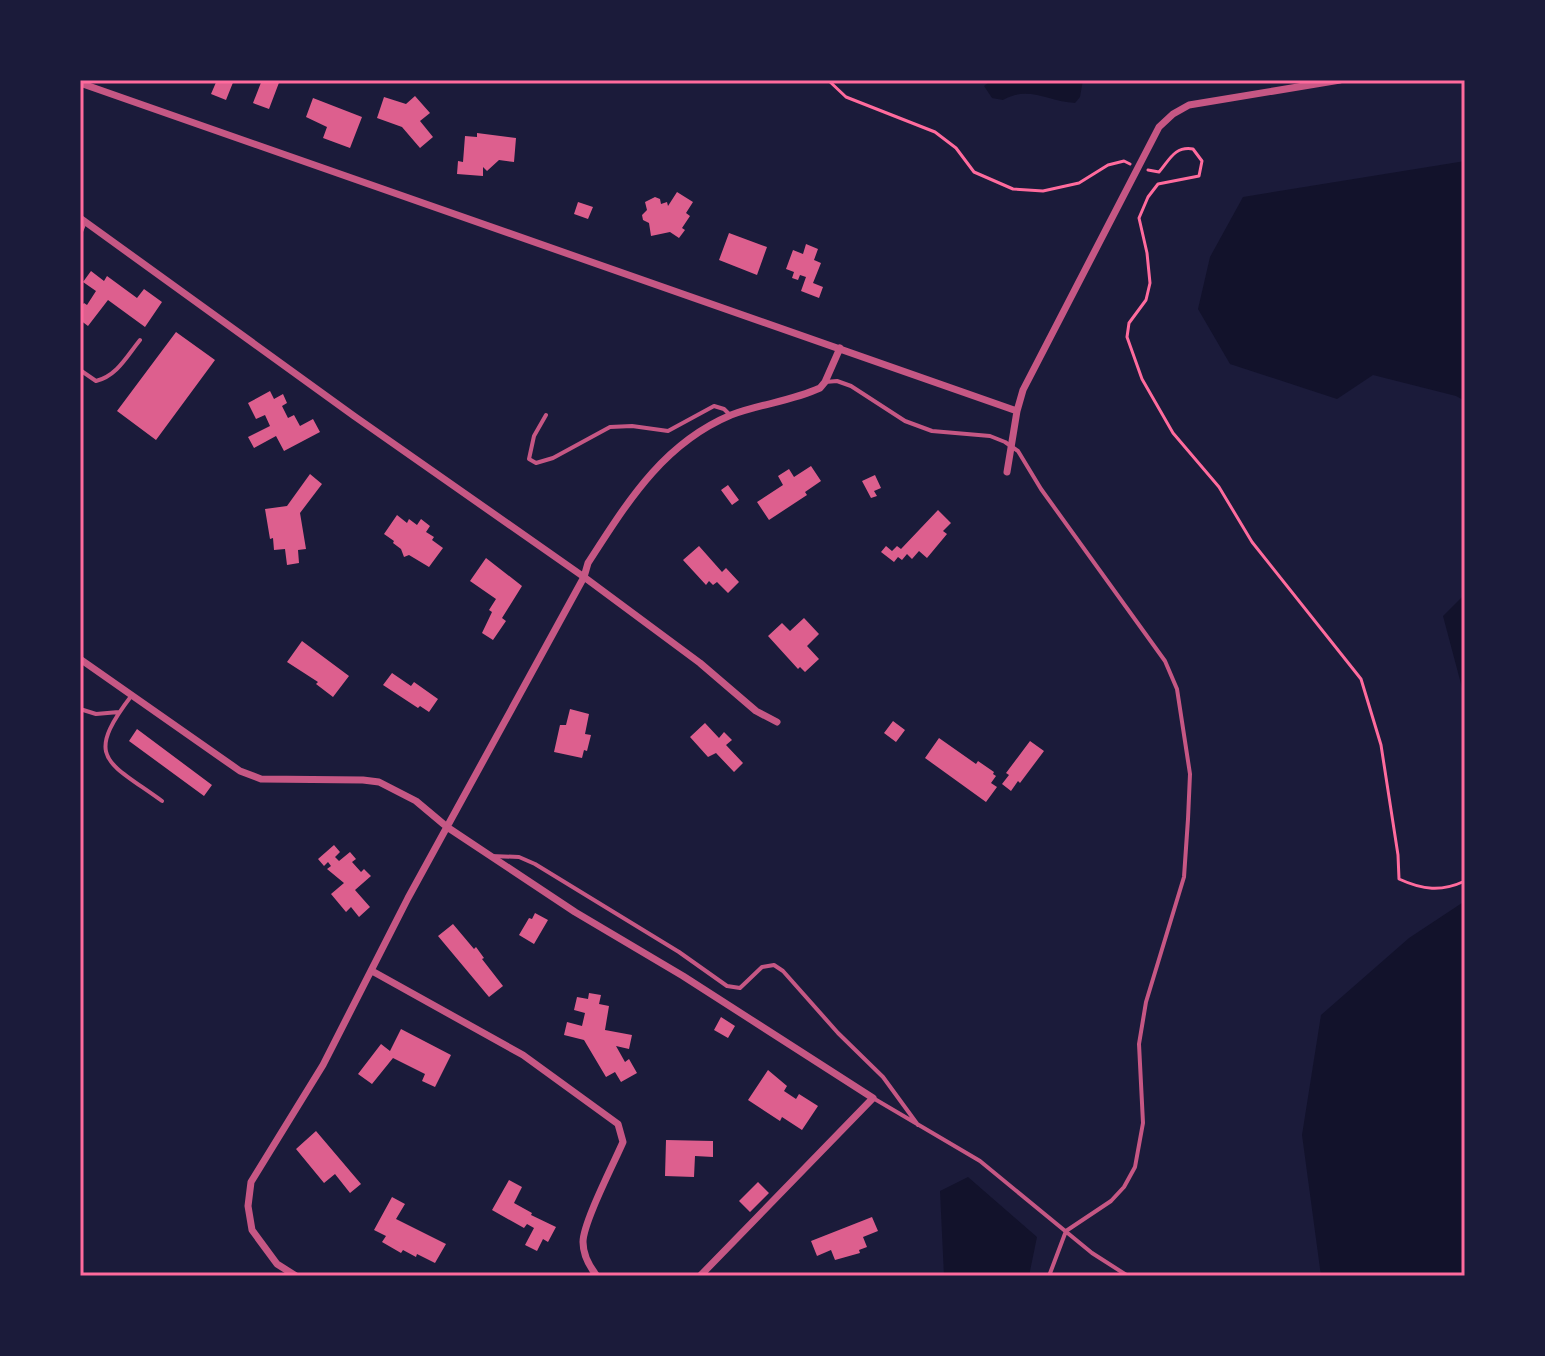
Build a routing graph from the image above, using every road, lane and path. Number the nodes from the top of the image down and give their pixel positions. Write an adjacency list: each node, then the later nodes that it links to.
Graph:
1 (828, 80): 4 (path)
2 (1340, 80): 4 (street)
3 (80, 83): 8 (street)
4 (1136, 168): 11 (street); 25 (path)
5 (82, 220): 6 (lane); 16 (street)
6 (80, 234)
7 (140, 340): 9 (lane)
8 (840, 348): 10 (street); 11 (street)
9 (80, 371)
10 (825, 382): 13 (street); 14 (lane)
11 (1017, 411): 14 (street)
12 (546, 415): 13 (lane)
13 (730, 416): 16 (street)
14 (1011, 446): 15 (street); 29 (lane)
15 (1007, 472)
16 (584, 577): 21 (street); 23 (street)
17 (80, 659): 18 (street)
18 (132, 695): 20 (lane); 23 (street)
19 (80, 709): 20 (lane)
20 (119, 712): 22 (lane)
21 (777, 722)
22 (162, 801)
23 (447, 827): 24 (street); 26 (street)
24 (491, 856): 27 (street); 28 (lane)
25 (1465, 881)
26 (372, 971): 30 (street); 31 (street)
27 (873, 1098): 28 (lane); 32 (street)
28 (918, 1125): 29 (lane)
29 (1066, 1231): 33 (lane); 34 (lane)
30 (296, 1276)
31 (597, 1276)
32 (700, 1276)
33 (1049, 1276)
34 (1128, 1276)

